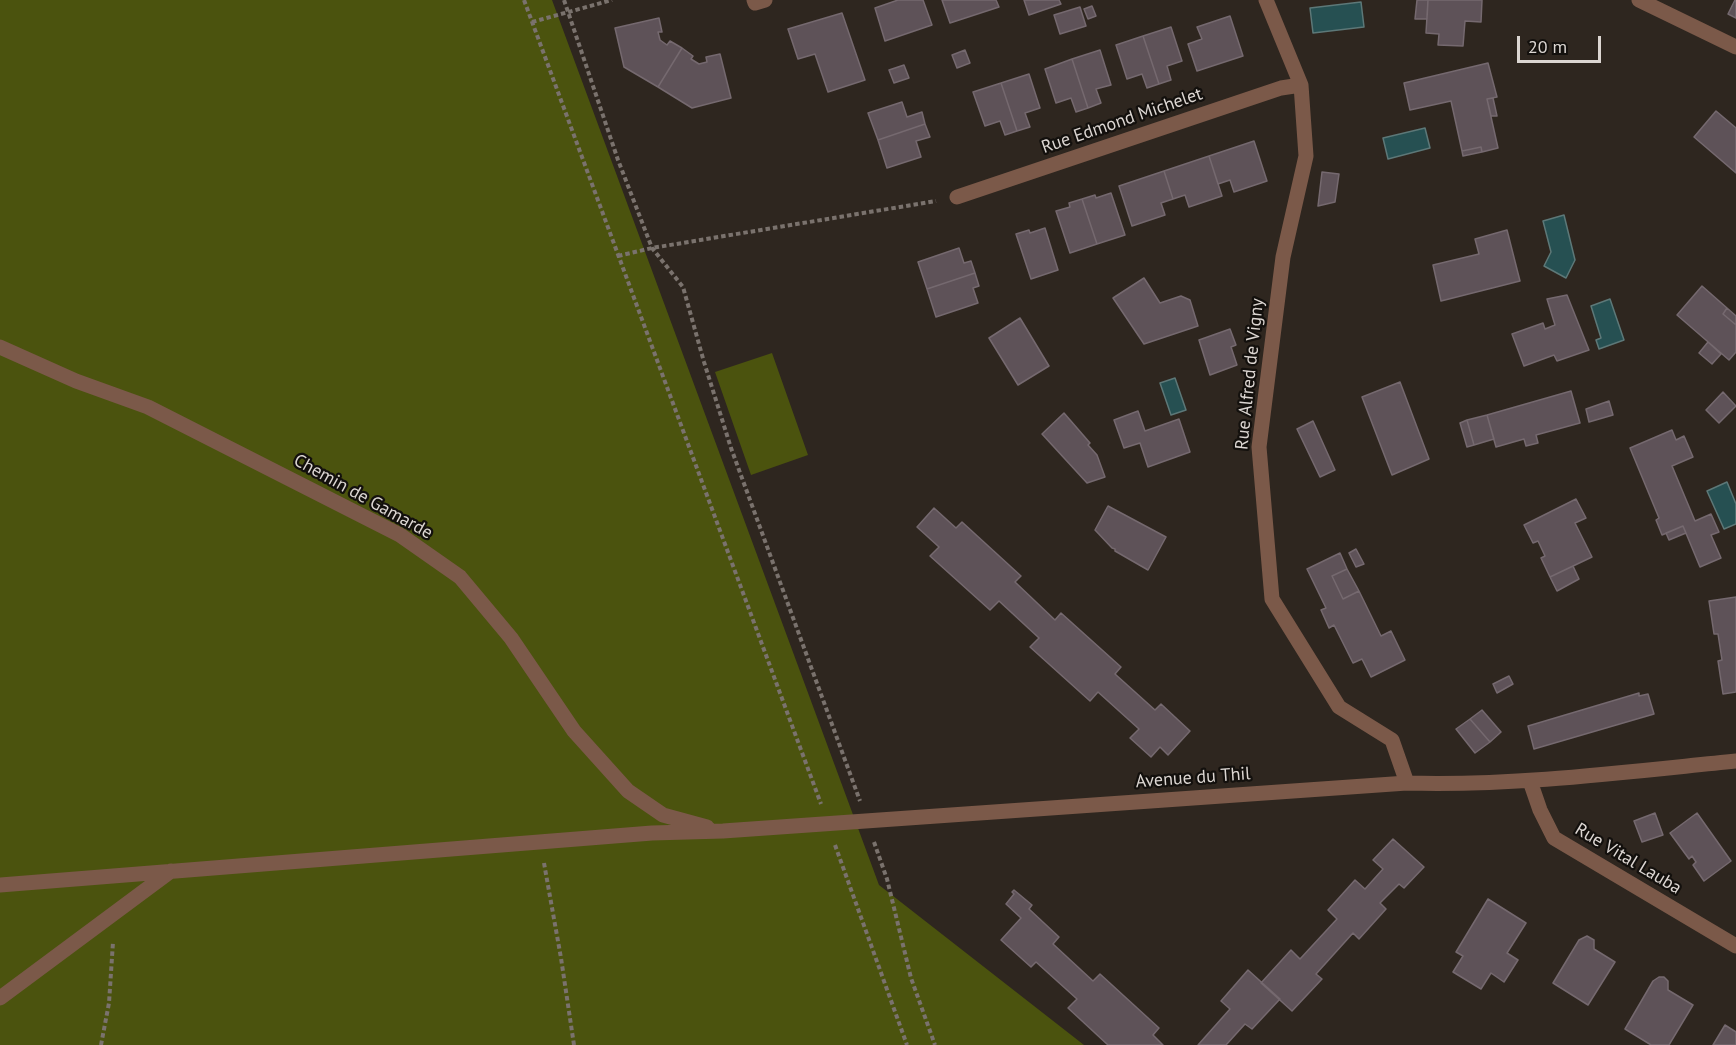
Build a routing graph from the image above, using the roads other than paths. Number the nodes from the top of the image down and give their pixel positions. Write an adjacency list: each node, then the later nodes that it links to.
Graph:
1 (754, 0): 2 (street)
2 (765, 0)
3 (1266, 0): 6 (street, Rue Alfred de Vigny)
4 (1639, 0): 5 (street)
5 (1736, 47)
6 (1301, 85): 7 (street, Rue Edmond Michelet); 11 (street, Rue Alfred de Vigny)
7 (957, 197)
8 (0, 347): 12 (street, Chemin de Gamarde)
9 (1736, 761): 10 (street, Avenue du Thil)
10 (1530, 781): 11 (street, Avenue du Thil); 15 (street, Rue Vital Lauba)
11 (1407, 783): 12 (street, Avenue du Thil)
12 (723, 831): 13 (street, Avenue du Thil)
13 (171, 871): 14 (street, Avenue du Thil); 16 (street)
14 (0, 885)
15 (1736, 946)
16 (0, 998)

